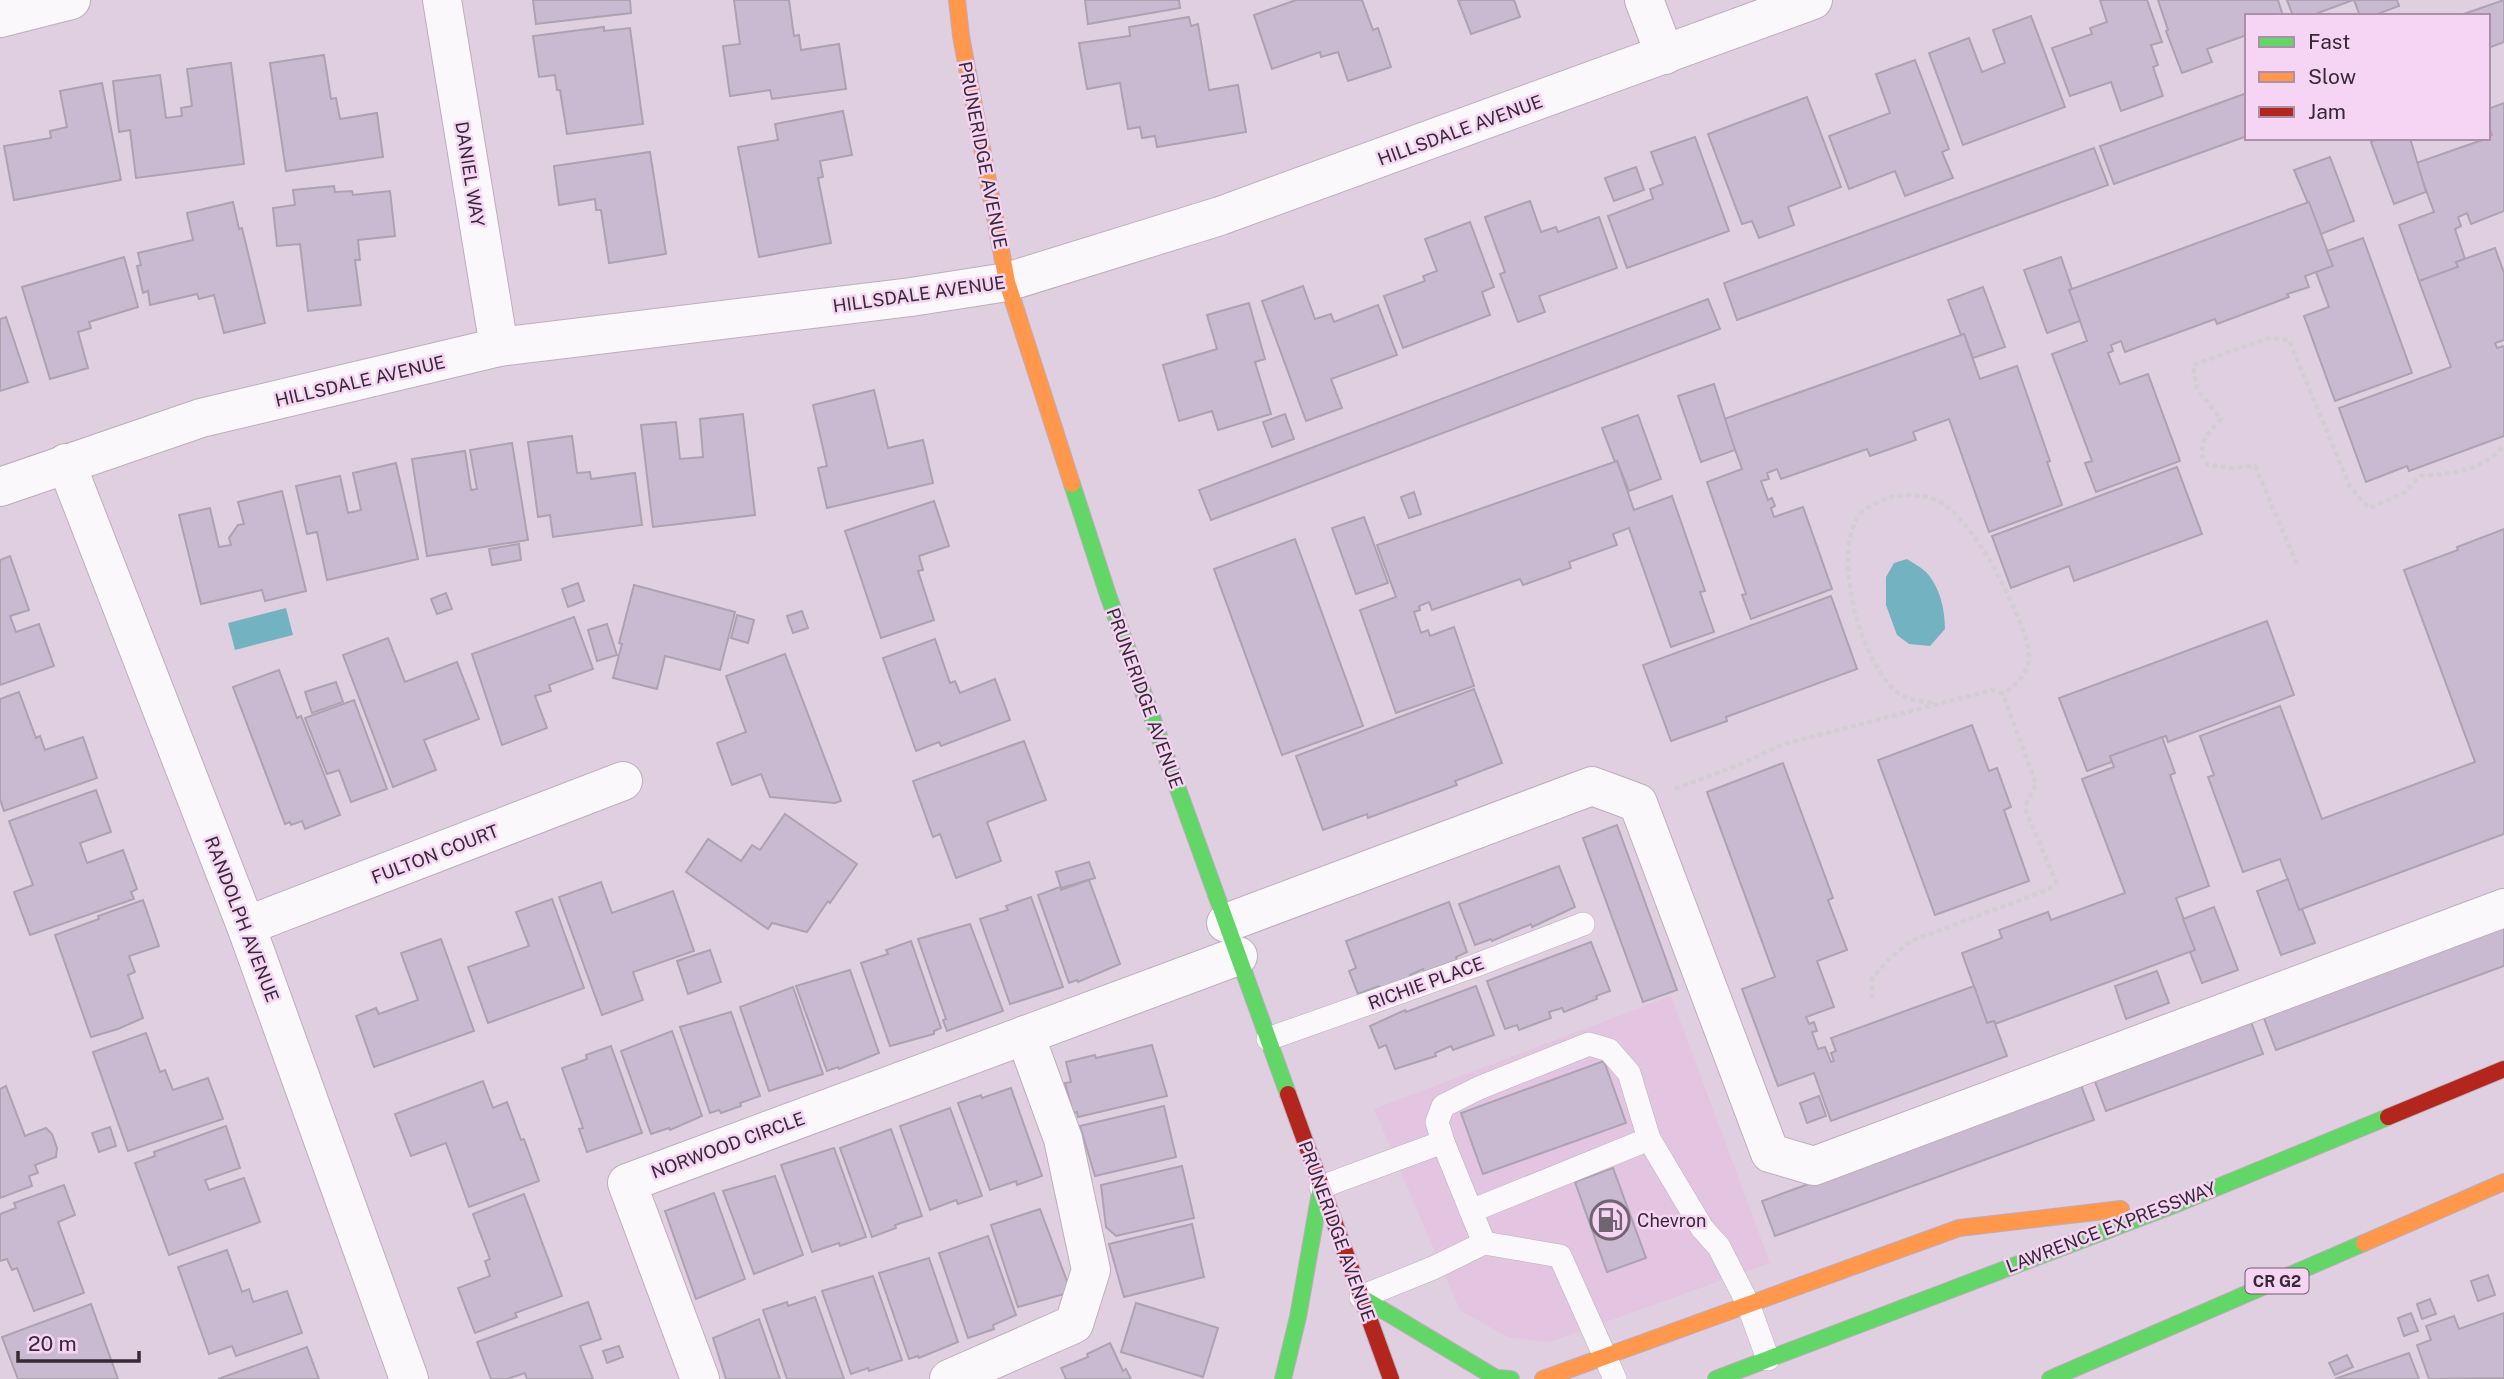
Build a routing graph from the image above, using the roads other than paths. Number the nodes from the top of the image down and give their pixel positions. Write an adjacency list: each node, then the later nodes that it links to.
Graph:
1 (71, 0): 6 (street)
2 (442, 0): 9 (street, DANIEL WAY)
3 (957, 0): 8 (main road, PRUNERIDGE AVENUE)
4 (1644, 0): 7 (street)
5 (1813, 0): 7 (street, HILLSDALE AVENUE)
6 (0, 18)
7 (1665, 55): 8 (street, HILLSDALE AVENUE)
8 (1007, 282): 9 (street, HILLSDALE AVENUE); 16 (main road, PRUNERIDGE AVENUE)
9 (499, 347): 10 (street, HILLSDALE AVENUE)
10 (66, 463): 11 (street, HILLSDALE AVENUE); 15 (street, RANDOLPH AVENUE)
11 (0, 487)
12 (623, 781): 15 (street, FULTON COURT)
13 (2504, 908): 16 (street, NORWOOD CIRCLE)
14 (1583, 923): 18 (lane, RICHIE PLACE)
15 (246, 926): 32 (street, RANDOLPH AVENUE)
16 (1232, 939): 17 (street, NORWOOD CIRCLE); 18 (main road, PRUNERIDGE AVENUE)
17 (1025, 1035): 33 (street, NORWOOD CIRCLE); 34 (street)
18 (1268, 1039): 23 (main road, PRUNERIDGE AVENUE)
19 (2504, 1069): 24 (main road, LAWRENCE EXPRESSWAY)
20 (1649, 1139): 21 (lane); 25 (lane); 28 (lane)
21 (1443, 1142): 23 (lane); 25 (lane)
22 (2504, 1182): 29 (main road, CR G2)
23 (1321, 1187): 27 (main road, PRUNERIDGE AVENUE); 35 (main road)
24 (2179, 1203): 28 (main road); 31 (main road, LAWRENCE EXPRESSWAY)
25 (1471, 1212): 26 (lane)
26 (1484, 1243): 27 (lane); 30 (lane)
27 (1361, 1297): 36 (main road, PRUNERIDGE AVENUE); 37 (main road)
28 (1748, 1304): 30 (main road); 31 (lane)
29 (2190, 1319): 41 (main road, CR G2); 42 (main road)
30 (1606, 1356): 38 (main road); 39 (lane)
31 (1768, 1359): 40 (main road, LAWRENCE EXPRESSWAY)
32 (409, 1379)
33 (700, 1379)
34 (949, 1379)
35 (1283, 1379)
36 (1391, 1379)
37 (1511, 1379)
38 (1543, 1379)
39 (1615, 1379)
40 (1716, 1379)
41 (2050, 1379)
42 (2089, 1379)

